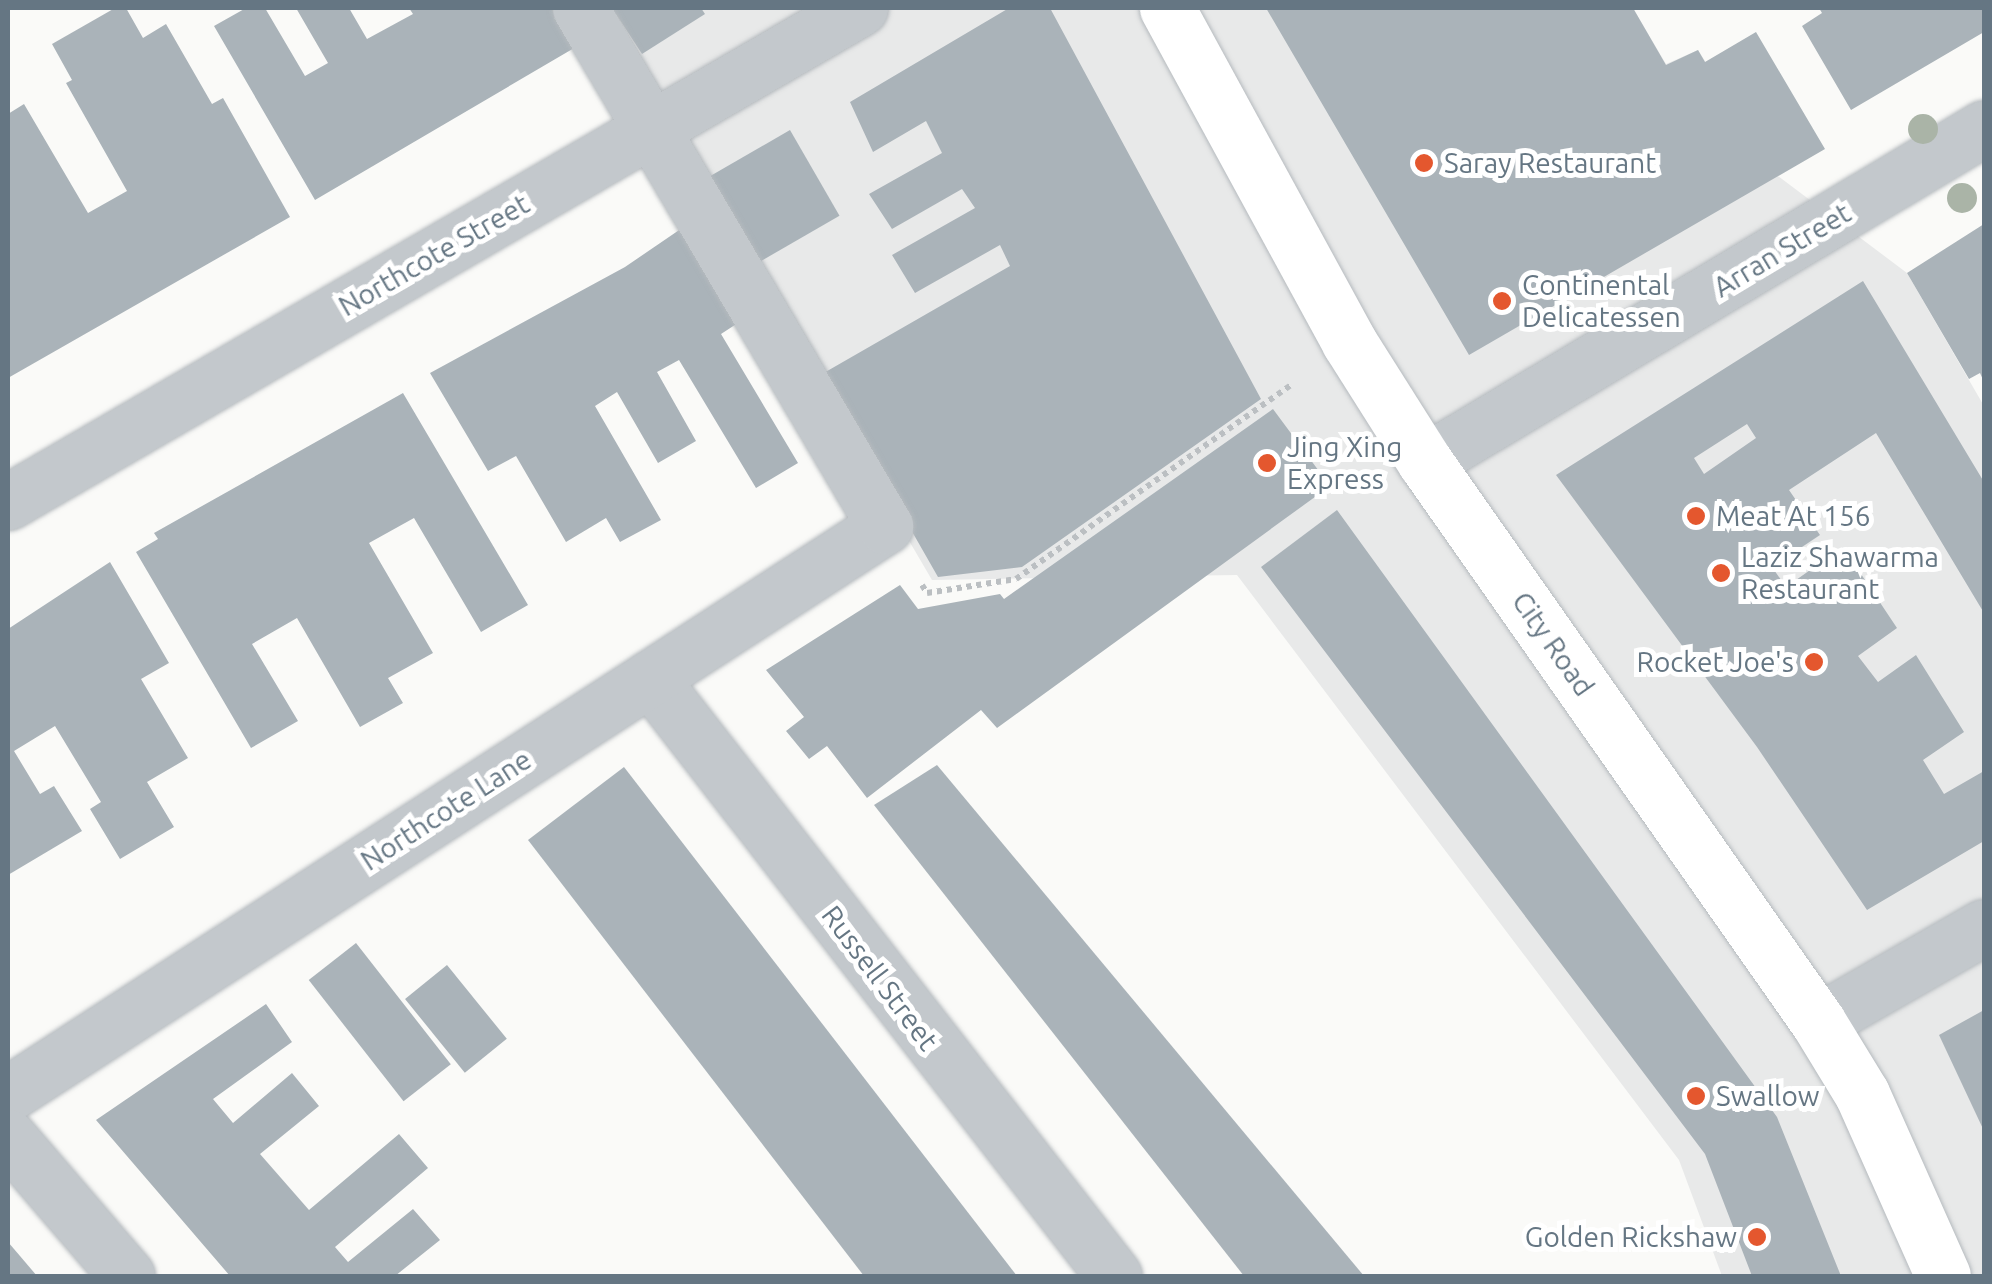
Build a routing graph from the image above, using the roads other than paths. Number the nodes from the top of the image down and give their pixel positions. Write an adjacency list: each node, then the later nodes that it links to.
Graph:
1 (580, 8): 5 (street)
2 (860, 8): 5 (street, Northcote Street)
3 (1167, 8): 6 (main road, City Road)
4 (1984, 128): 6 (street, Arran Street)
5 (653, 129): 7 (street, Northcote Street); 8 (street, Northcote Lane)
6 (1425, 462): 10 (main road, City Road)
7 (8, 502)
8 (650, 678): 11 (street, Northcote Lane); 14 (street, Russell Street)
9 (1984, 927): 10 (street)
10 (1818, 1022): 15 (main road, City Road)
11 (8, 1094)
12 (8, 1137): 13 (street)
13 (127, 1276)
14 (1114, 1276)
15 (1943, 1276)

